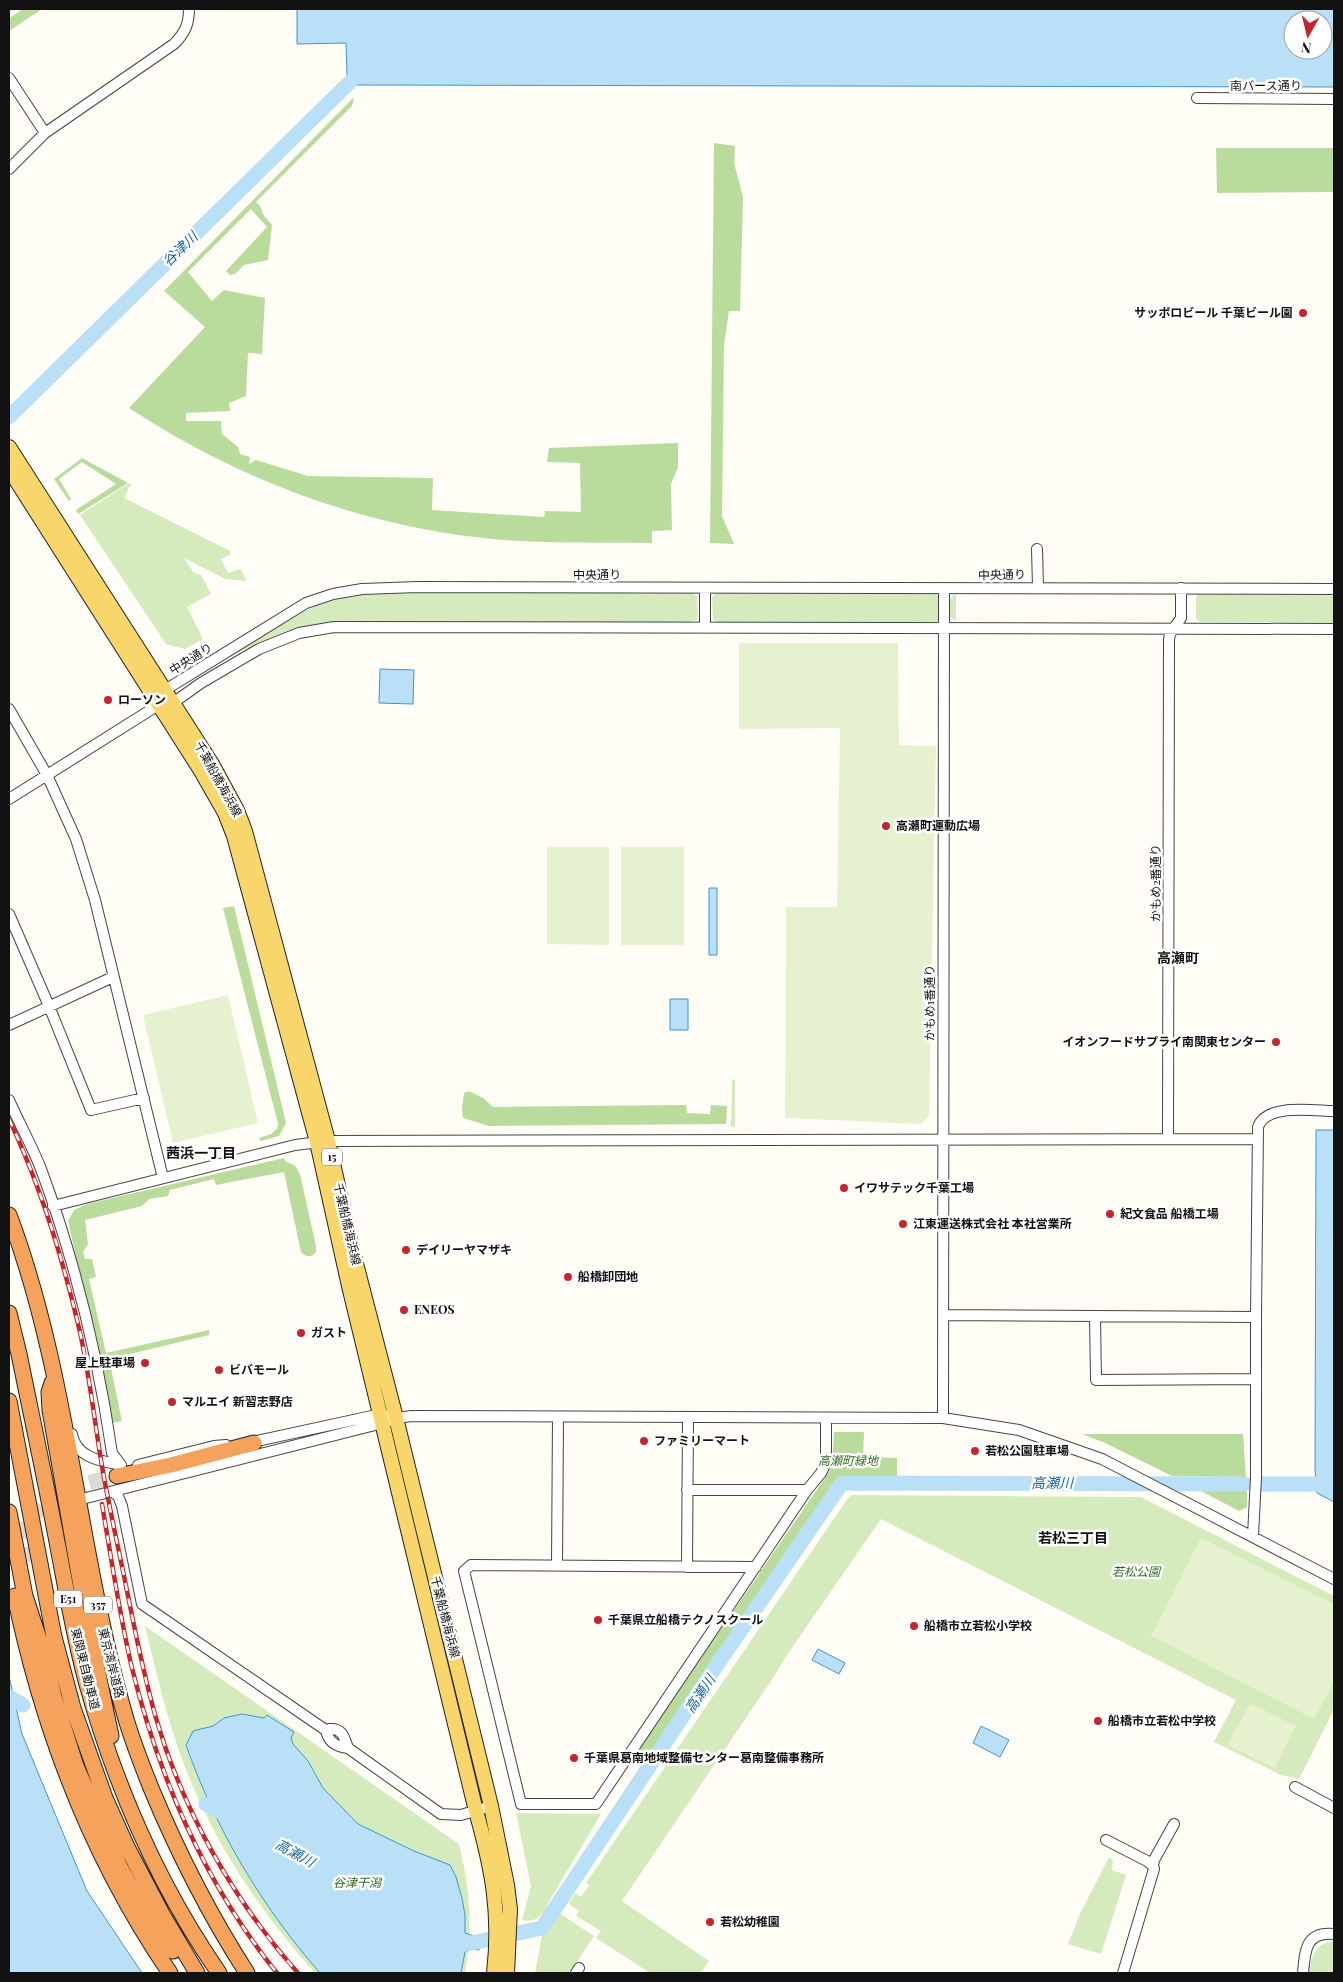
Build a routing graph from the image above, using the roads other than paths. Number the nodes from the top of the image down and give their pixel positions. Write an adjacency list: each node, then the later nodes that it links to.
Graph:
1 (189, 9): 5 (street)
2 (9, 78): 5 (street)
3 (1197, 98): 4 (street, 南バース通り)
4 (1334, 99)
5 (45, 133): 6 (street)
6 (9, 169)
7 (9, 446): 19 (main road, 千葉船橋海浜線 / 15)
8 (9, 469): 20 (main road, 千葉船橋海浜線 / 15)
9 (1036, 549): 10 (street)
10 (1038, 587): 12 (street, 中央通り); 13 (street, 中央通り)
11 (704, 588): 12 (street, 中央通り); 15 (street); 19 (street, 中央通り)
12 (944, 588): 16 (street, かもめ1番通り)
13 (1181, 588): 14 (street, 中央通り); 17 (street, かもめ2番通り)
14 (1334, 589)
15 (705, 627): 16 (street, 中央通り); 20 (street, 中央通り)
16 (944, 627): 17 (street, 中央通り); 33 (street, かもめ1番通り)
17 (1173, 629): 18 (street, 中央通り); 31 (street, かもめ2番通り)
18 (1334, 629)
19 (165, 690): 20 (main road, 千葉船橋海浜線 / 15)
20 (167, 704): 22 (street, 中央通り); 34 (main road, 千葉船橋海浜線 / 15)
21 (9, 709): 22 (street)
22 (47, 775): 23 (street, 中央通り); 25 (street)
23 (9, 799)
24 (9, 914): 26 (street)
25 (112, 976): 26 (street); 28 (street)
26 (49, 1006): 27 (street); 28 (street)
27 (9, 1025)
28 (144, 1098): 35 (street)
29 (9, 1100): 36 (street)
30 (1334, 1110): 32 (street)
31 (1168, 1139): 32 (street); 33 (street)
32 (1257, 1139): 41 (street)
33 (942, 1140): 34 (street); 39 (street, かもめ1番通り)
34 (323, 1141): 35 (street); 47 (main road, 千葉船橋海浜線 / 15)
35 (163, 1178): 36 (street)
36 (54, 1206): 51 (street)
37 (9, 1215): 42 (highway, 東京湾岸道路 / 357)
38 (9, 1313): 78 (highway, 東関東自動車道 / E51)
39 (943, 1315): 40 (street); 50 (street, かもめ1番通り)
40 (1095, 1317): 41 (street); 43 (street)
41 (1256, 1317): 43 (street)
42 (54, 1374): 45 (highway, 東京湾岸道路 / 357); 62 (highway)
43 (1256, 1379): 63 (street)
44 (9, 1401): 79 (highway, 東関東自動車道 / E51)
45 (60, 1402): 53 (street); 59 (highway, 東京湾岸道路 / 357)
46 (558, 1417): 47 (street); 48 (street); 66 (street)
47 (387, 1418): 52 (street); 55 (street); 72 (main road, 千葉船橋海浜線 / 15); 74 (main road, 千葉船橋海浜線 / 15)
48 (688, 1418): 49 (street); 56 (street)
49 (826, 1418): 50 (street); 57 (street)
50 (943, 1418): 63 (street)
51 (108, 1432): 53 (street); 54 (street)
52 (254, 1443): 54 (highway)
53 (98, 1460): 54 (street)
54 (119, 1470)
55 (132, 1486): 58 (street); 60 (street)
56 (688, 1490): 57 (street); 67 (street)
57 (807, 1490): 68 (street)
58 (113, 1492): 59 (street); 60 (street)
59 (78, 1500): 62 (highway); 87 (highway, 東京湾岸道路 / 357)
60 (122, 1506): 74 (street)
61 (9, 1512): 70 (highway)
62 (71, 1528): 78 (highway)
63 (1253, 1536): 69 (street)
64 (9, 1562): 83 (highway)
65 (25, 1562): 70 (highway)
66 (557, 1566): 67 (street); 68 (street)
67 (687, 1567): 68 (street)
68 (756, 1567)
69 (1334, 1578)
70 (43, 1651): 79 (highway)
71 (1295, 1787): 73 (street)
72 (491, 1806): 74 (street); 80 (main road, 千葉船橋海浜線 / 15)
73 (1334, 1808)
74 (476, 1811): 80 (main road, 千葉船橋海浜線 / 15)
75 (1174, 1824): 77 (street)
76 (1106, 1840): 77 (street)
77 (1153, 1866): 90 (street)
78 (162, 1874): 86 (highway, 東関東自動車道 / E51)
79 (137, 1884): 84 (highway); 85 (highway, 東関東自動車道 / E51)
80 (503, 1927): 82 (main road, 千葉船橋海浜線 / 15)
81 (1334, 1934): 91 (street)
82 (503, 1948): 88 (main road, 千葉船橋海浜線 / 15); 89 (main road, 千葉船橋海浜線 / 15)
83 (170, 1973)
84 (191, 1973)
85 (197, 1973)
86 (219, 1973)
87 (247, 1973)
88 (494, 1973)
89 (508, 1973)
90 (1124, 1973)
91 (1303, 1973)

